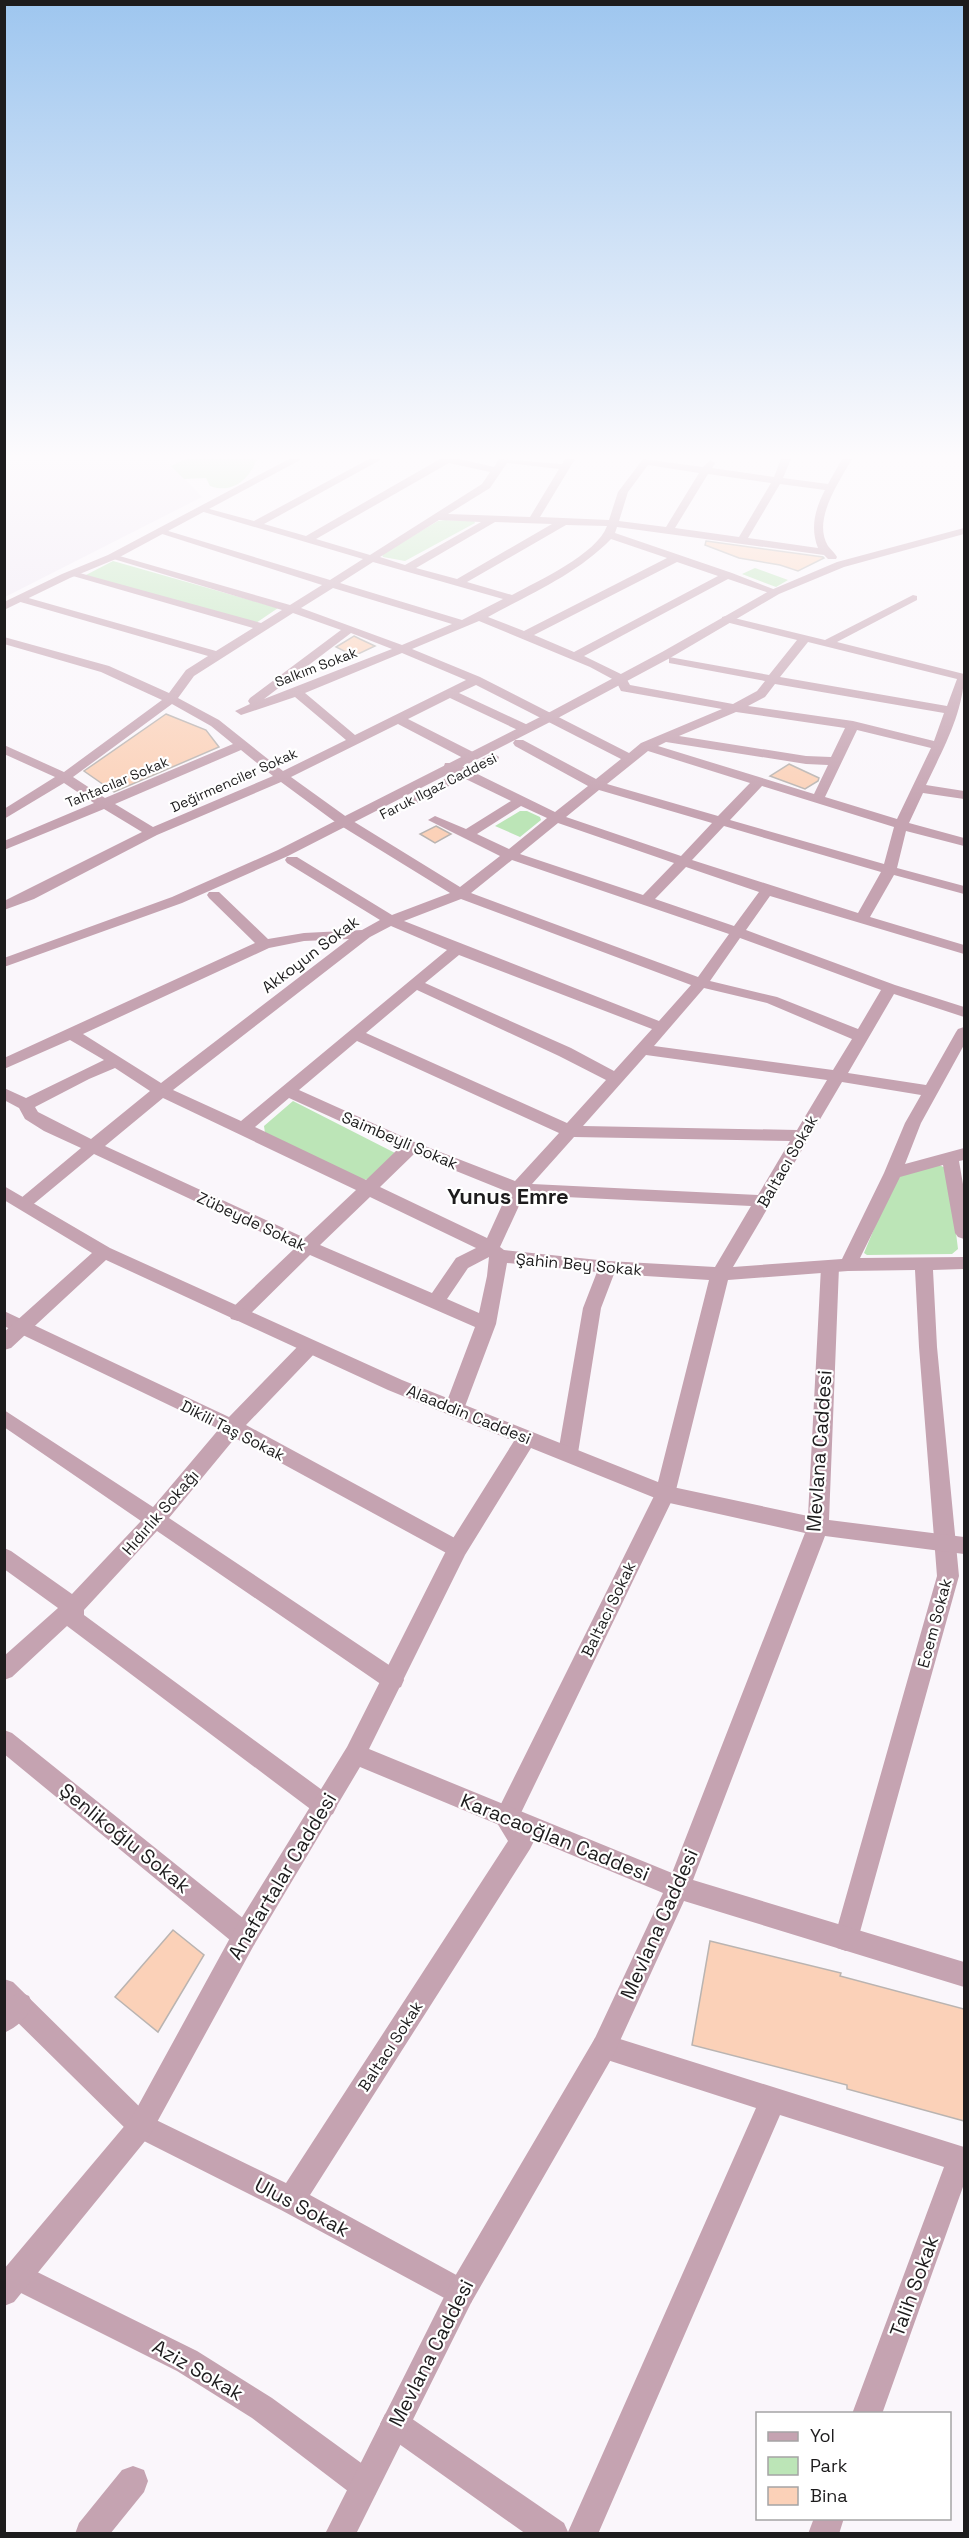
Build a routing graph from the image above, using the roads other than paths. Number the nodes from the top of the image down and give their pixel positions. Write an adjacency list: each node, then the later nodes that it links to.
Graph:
1 (65, 577): 18 (street)
2 (84, 577): 25 (street)
3 (183, 577): 21 (street)
4 (314, 577): 14 (street)
5 (342, 577): 14 (street)
6 (439, 577): 15 (street)
7 (468, 577): 15 (street)
8 (553, 577): 19 (street, Salkım Sokak)
9 (638, 577): 27 (street)
10 (723, 577): 33 (street)
11 (735, 577): 16 (street)
12 (809, 577): 16 (street, Faruk Ilgaz Caddesi)
13 (822, 577): 23 (street, Faruk Ilgaz Caddesi)
14 (333, 583): 21 (street); 24 (street)
15 (458, 583): 19 (street)
16 (775, 592): 23 (street, Faruk Ilgaz Caddesi)
17 (914, 598): 30 (street)
18 (21, 599): 20 (street); 32 (street)
19 (514, 599): 22 (street, Salkım Sokak)
20 (4, 607)
21 (292, 609): 25 (street); 26 (street)
22 (478, 617): 24 (street, Salkım Sokak); 27 (street)
23 (732, 620): 28 (street); 34 (street, Faruk Ilgaz Caddesi); 38 (street, Faruk Ilgaz Caddesi)
24 (463, 624): 31 (street, Salkım Sokak)
25 (263, 627): 32 (street)
26 (348, 630): 31 (street); 44 (street)
27 (524, 636): 33 (street)
28 (805, 638): 30 (street); 36 (street, Akkoyun Sokak)
29 (4, 640): 41 (street)
30 (827, 643): 35 (street)
31 (401, 650): 37 (street); 39 (street, Salkım Sokak)
32 (217, 655): 41 (street)
33 (575, 656): 38 (street)
34 (673, 660): 36 (street); 38 (street, Faruk Ilgaz Caddesi)
35 (964, 677): 43 (street)
36 (773, 679): 42 (street, Akkoyun Sokak); 43 (street)
37 (476, 680): 40 (street, Değirmenciler Sokak); 45 (street)
38 (623, 683): 42 (street); 45 (street, Faruk Ilgaz Caddesi)
39 (297, 692): 44 (street, Salkım Sokak); 51 (street)
40 (448, 693): 46 (street, Değirmenciler Sokak); 49 (street)
41 (171, 699): 47 (street); 62 (street)
42 (735, 708): 48 (street); 50 (street, Akkoyun Sokak)
43 (951, 710): 55 (street)
44 (240, 711): 47 (street)
45 (556, 718): 49 (street, Faruk Ilgaz Caddesi); 52 (street, Faruk Ilgaz Caddesi); 58 (street)
46 (398, 719): 51 (street, Değirmenciler Sokak); 57 (street)
47 (214, 723): 53 (street)
48 (853, 725): 55 (street); 59 (street)
49 (526, 729): 57 (street, Faruk Ilgaz Caddesi)
50 (666, 738): 54 (street, Akkoyun Sokak); 59 (street)
51 (354, 741): 63 (street, Değirmenciler Sokak)
52 (519, 743): 61 (street, Faruk Ilgaz Caddesi); 65 (street)
53 (242, 745): 63 (street); 70 (street, Tahtacılar Sokak)
54 (646, 746): 58 (street, Akkoyun Sokak); 64 (street)
55 (938, 746): 66 (street)
56 (5, 749): 62 (street)
57 (471, 756): 60 (street, Faruk Ilgaz Caddesi)
58 (630, 759): 65 (street, Akkoyun Sokak)
59 (836, 761): 68 (street)
60 (450, 766): 61 (street); 75 (street, Faruk Ilgaz Caddesi)
61 (464, 774): 69 (street); 75 (street, Faruk Ilgaz Caddesi)
62 (65, 777): 70 (street); 71 (street)
63 (282, 777): 75 (street); 77 (street, Değirmenciler Sokak)
64 (759, 781): 68 (street); 74 (street)
65 (597, 785): 72 (street, Akkoyun Sokak); 74 (street)
66 (918, 788): 67 (street); 76 (street)
67 (964, 795)
68 (818, 799): 76 (street)
69 (520, 801): 72 (street); 78 (street)
70 (105, 804): 77 (street); 80 (street, Tahtacılar Sokak)
71 (4, 815)
72 (557, 818): 81 (street, Akkoyun Sokak); 83 (street)
73 (435, 820): 78 (street)
74 (721, 821): 83 (street); 84 (street)
75 (349, 825): 82 (street, Faruk Ilgaz Caddesi); 87 (street); 98 (street, Faruk Ilgaz Caddesi)
76 (901, 825): 79 (street); 84 (street)
77 (152, 832): 90 (street, Değirmenciler Sokak)
78 (466, 835): 81 (street)
79 (964, 842)
80 (4, 846)
81 (510, 855): 87 (street, Akkoyun Sokak); 89 (street)
82 (292, 860): 88 (street, Faruk Ilgaz Caddesi); 92 (street)
83 (681, 861): 85 (street); 89 (street)
84 (890, 869): 86 (street); 91 (street)
85 (767, 890): 91 (street); 93 (street)
86 (964, 890)
87 (461, 894): 92 (street, Akkoyun Sokak); 100 (street)
88 (214, 895): 95 (street); 99 (street, Faruk Ilgaz Caddesi)
89 (646, 901): 93 (street)
90 (4, 906)
91 (862, 919): 97 (street)
92 (393, 922): 94 (street, Akkoyun Sokak); 96 (street)
93 (738, 932): 100 (street); 102 (street)
94 (365, 934): 95 (street); 114 (street, Akkoyun Sokak)
95 (265, 944): 106 (street)
96 (457, 949): 101 (street); 104 (street)
97 (964, 950)
98 (4, 963)
99 (4, 973)
100 (701, 983): 104 (street); 108 (street)
101 (415, 984): 107 (street); 113 (street)
102 (890, 988): 103 (street); 108 (street, Baltacı Sokak)
103 (964, 1012)
104 (662, 1027): 109 (street)
105 (964, 1032): 116 (street)
106 (70, 1033): 110 (street, Şahin Bey Sokak); 111 (street)
107 (355, 1034): 115 (street); 120 (street)
108 (860, 1036): 112 (street, Baltacı Sokak)
109 (641, 1050): 112 (street); 113 (street)
110 (117, 1061): 114 (street, Şahin Bey Sokak); 118 (street)
111 (4, 1064)
112 (836, 1076): 116 (street); 121 (street, Baltacı Sokak)
113 (615, 1078): 120 (street)
114 (161, 1090): 119 (street, Şahin Bey Sokak); 123 (street, Akkoyun Sokak)
115 (288, 1091): 119 (street); 122 (street, Saimbeyli Sokak)
116 (930, 1091): 125 (street)
117 (4, 1093): 118 (street, Zübeyde Sokak)
118 (26, 1105): 123 (street, Zübeyde Sokak)
119 (243, 1128): 126 (street, Şahin Bey Sokak)
120 (569, 1131): 121 (street); 127 (street)
121 (802, 1136): 129 (street, Baltacı Sokak)
122 (411, 1147): 126 (street); 127 (street, Saimbeyli Sokak)
123 (94, 1148): 130 (street, Akkoyun Sokak); 132 (street, Zübeyde Sokak)
124 (957, 1157): 125 (street); 131 (street)
125 (893, 1173): 137 (street)
126 (368, 1189): 132 (street); 134 (street, Şahin Bey Sokak)
127 (518, 1189): 129 (street, Saimbeyli Sokak); 134 (street)
128 (4, 1192): 130 (street, Alaaddin Caddesi)
129 (765, 1201): 139 (street, Baltacı Sokak)
130 (24, 1203): 133 (street, Alaaddin Caddesi)
131 (964, 1233)
132 (308, 1246): 140 (street, Zübeyde Sokak); 141 (street)
133 (104, 1252): 141 (street, Alaaddin Caddesi); 144 (street)
134 (495, 1252): 138 (street, Şahin Bey Sokak); 140 (street); 143 (street)
135 (924, 1263): 136 (street, Şahin Bey Sokak); 137 (street, Şahin Bey Sokak); 155 (street, Ecem Sokak)
136 (964, 1263)
137 (839, 1266): 139 (street, Şahin Bey Sokak); 154 (street, Mevlana Caddesi)
138 (608, 1267): 139 (street, Şahin Bey Sokak); 151 (street)
139 (720, 1274): 152 (street, Baltacı Sokak)
140 (436, 1301): 143 (street, Zübeyde Sokak)
141 (238, 1314): 146 (street, Alaaddin Caddesi)
142 (4, 1318): 144 (street, Dikili Taş Sokak)
143 (487, 1324): 147 (street)
144 (23, 1328): 145 (street); 149 (street, Dikili Taş Sokak)
145 (4, 1343)
146 (309, 1347): 147 (street, Alaaddin Caddesi); 149 (street, Hıdırlık Sokağı)
147 (454, 1408): 150 (street, Alaaddin Caddesi)
148 (4, 1417): 153 (street)
149 (232, 1427): 153 (street, Hıdırlık Sokağı); 156 (street, Dikili Taş Sokak)
150 (526, 1437): 151 (street, Alaaddin Caddesi); 156 (street, Anafartalar Caddesi)
151 (568, 1453): 152 (street, Alaaddin Caddesi)
152 (664, 1494): 154 (street, Alaaddin Caddesi); 164 (street, Baltacı Sokak)
153 (155, 1520): 158 (street, Hıdırlık Sokağı); 160 (street)
154 (818, 1527): 155 (street, Alaaddin Caddesi); 165 (street, Mevlana Caddesi)
155 (954, 1543): 167 (street, Ecem Sokak)
156 (457, 1549): 160 (street, Anafartalar Caddesi)
157 (4, 1557): 158 (street)
158 (72, 1607): 159 (street, Hıdırlık Sokağı); 163 (street)
159 (4, 1670)
160 (393, 1680): 162 (street, Anafartalar Caddesi)
161 (4, 1740): 166 (street, Şenlikoğlu Sokak)
162 (355, 1754): 163 (street, Anafartalar Caddesi); 164 (street, Karacaoğlan Caddesi)
163 (324, 1806): 166 (street, Anafartalar Caddesi)
164 (506, 1818): 165 (street, Karacaoğlan Caddesi); 174 (street, Baltacı Sokak)
165 (678, 1887): 167 (street, Karacaoğlan Caddesi); 170 (street, Mevlana Caddesi)
166 (245, 1936): 172 (street, Anafartalar Caddesi)
167 (846, 1939): 168 (street, Karacaoğlan Caddesi)
168 (964, 1975)
169 (10, 2005): 172 (street, Ulus Sokak)
170 (604, 2047): 171 (street); 176 (street, Mevlana Caddesi)
171 (774, 2100): 173 (street); 184 (street)
172 (141, 2126): 174 (street, Ulus Sokak); 175 (street, Anafartalar Caddesi)
173 (962, 2159): 177 (street, Talih Sokak)
174 (291, 2200): 176 (street, Ulus Sokak)
175 (12, 2284): 180 (street, Aziz Sokak)
176 (461, 2293): 178 (street, Mevlana Caddesi)
177 (868, 2412)
178 (395, 2424): 180 (street, Mevlana Caddesi); 183 (street)
179 (133, 2481): 181 (street)
180 (364, 2484): 182 (street, Mevlana Caddesi)
181 (90, 2534)
182 (340, 2534)
183 (553, 2534)
184 (582, 2534)

